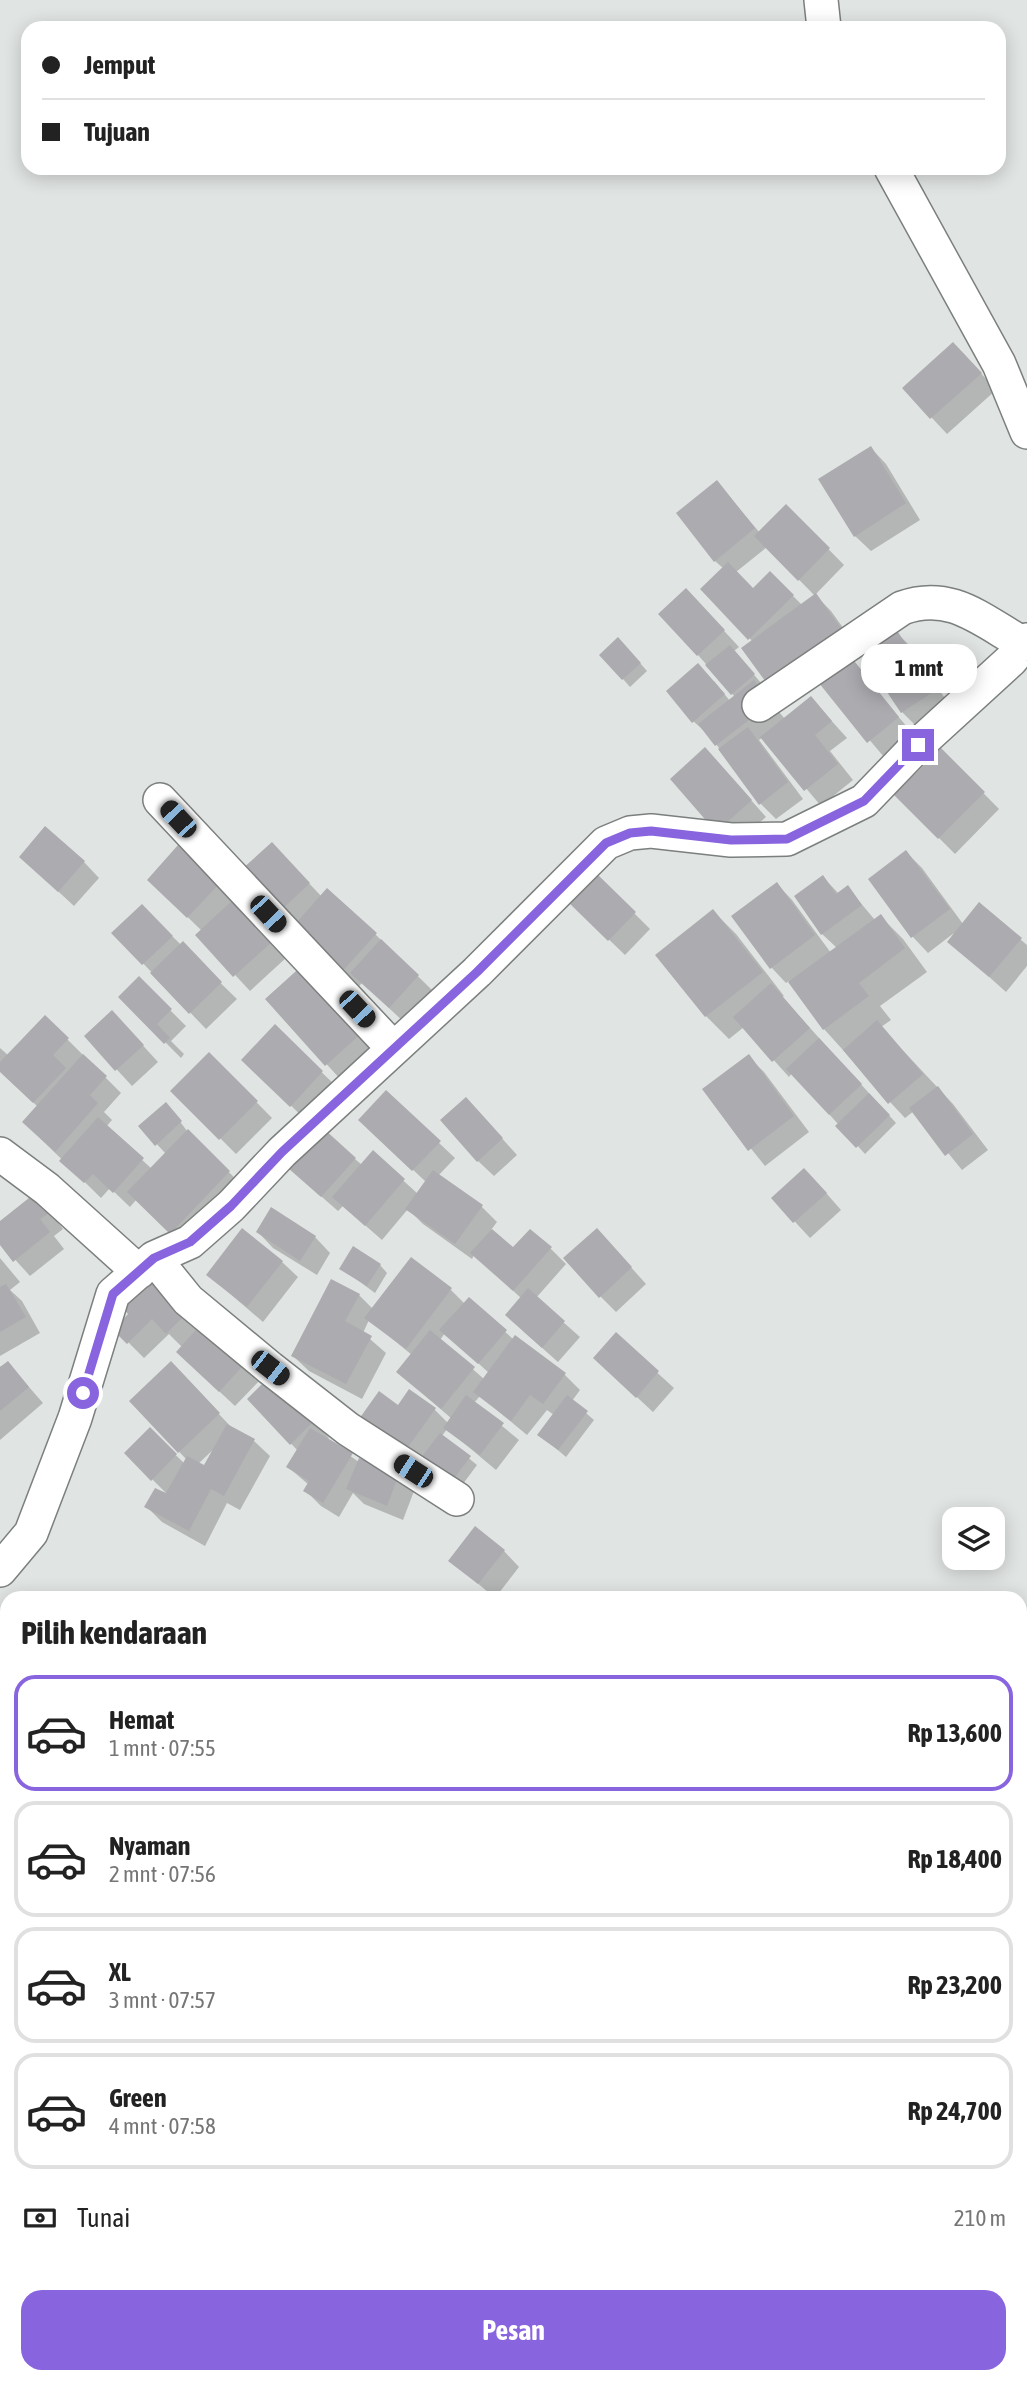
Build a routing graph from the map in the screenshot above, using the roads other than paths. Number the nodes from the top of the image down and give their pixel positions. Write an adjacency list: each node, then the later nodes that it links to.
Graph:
1 (821, 0): 2 (street)
2 (823, 21)
3 (895, 175): 4 (street)
4 (1027, 432)
5 (1025, 642): 6 (street); 8 (street)
6 (759, 705)
7 (160, 800): 8 (street)
8 (393, 1048): 10 (street)
9 (0, 1154): 10 (street)
10 (147, 1265): 11 (street); 12 (street)
11 (457, 1499)
12 (0, 1570)

